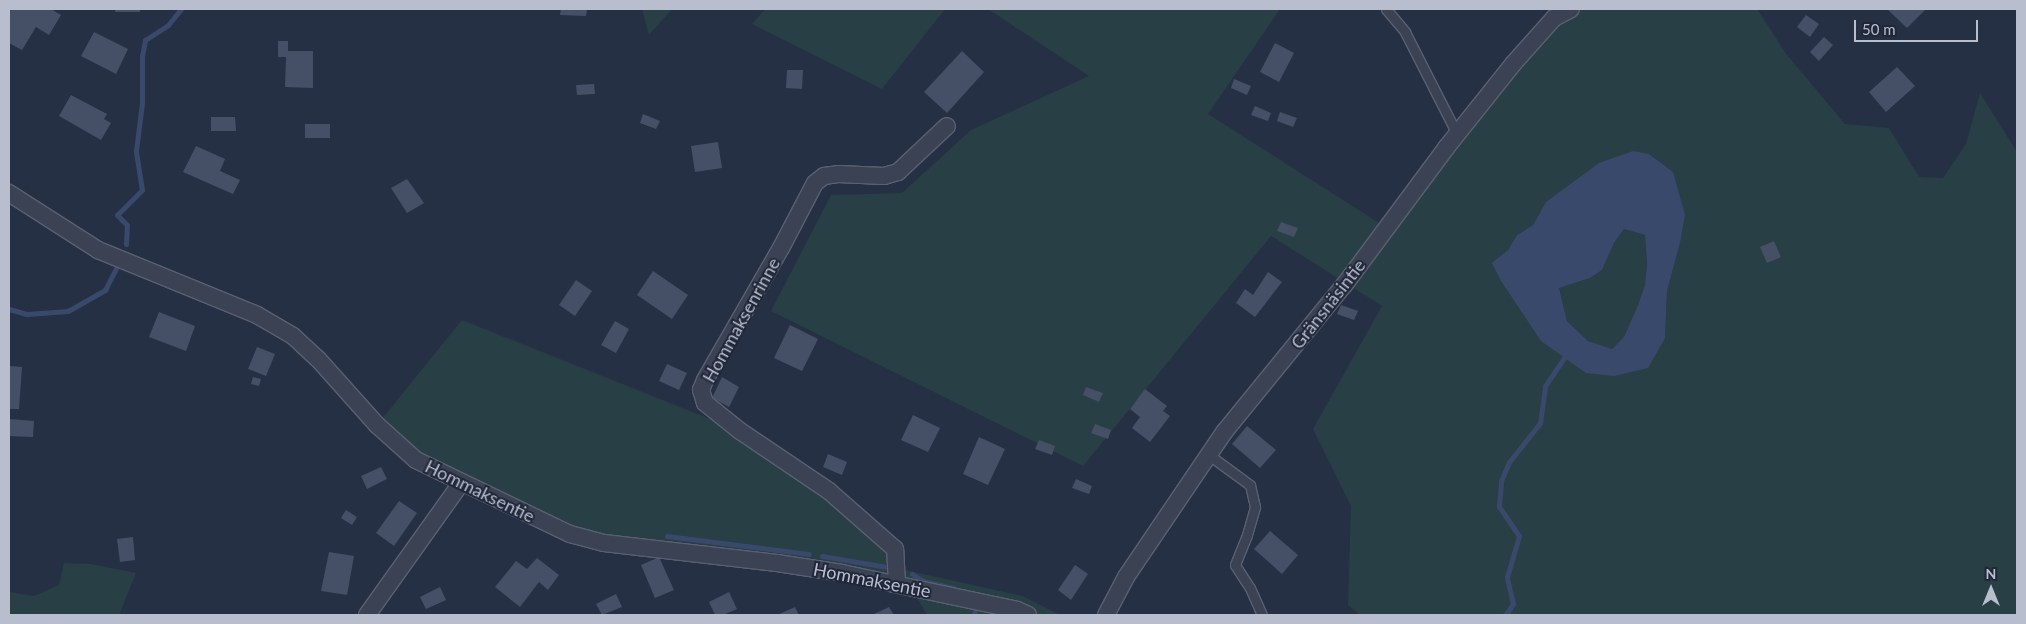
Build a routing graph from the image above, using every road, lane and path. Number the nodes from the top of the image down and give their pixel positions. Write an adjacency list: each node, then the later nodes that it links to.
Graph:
1 (1386, 9): 4 (lane)
2 (1571, 9): 4 (street, Gränsnäsintie)
3 (947, 126): 8 (street, Hommaksenrinne)
4 (1457, 134): 6 (street, Gränsnäsintie)
5 (9, 195): 7 (street, Hommaksentie)
6 (1209, 455): 11 (street, Gränsnäsintie); 12 (lane)
7 (461, 483): 8 (street, Hommaksentie); 9 (street)
8 (897, 584): 10 (street, Hommaksentie)
9 (367, 615)
10 (1028, 615)
11 (1106, 615)
12 (1262, 615)

